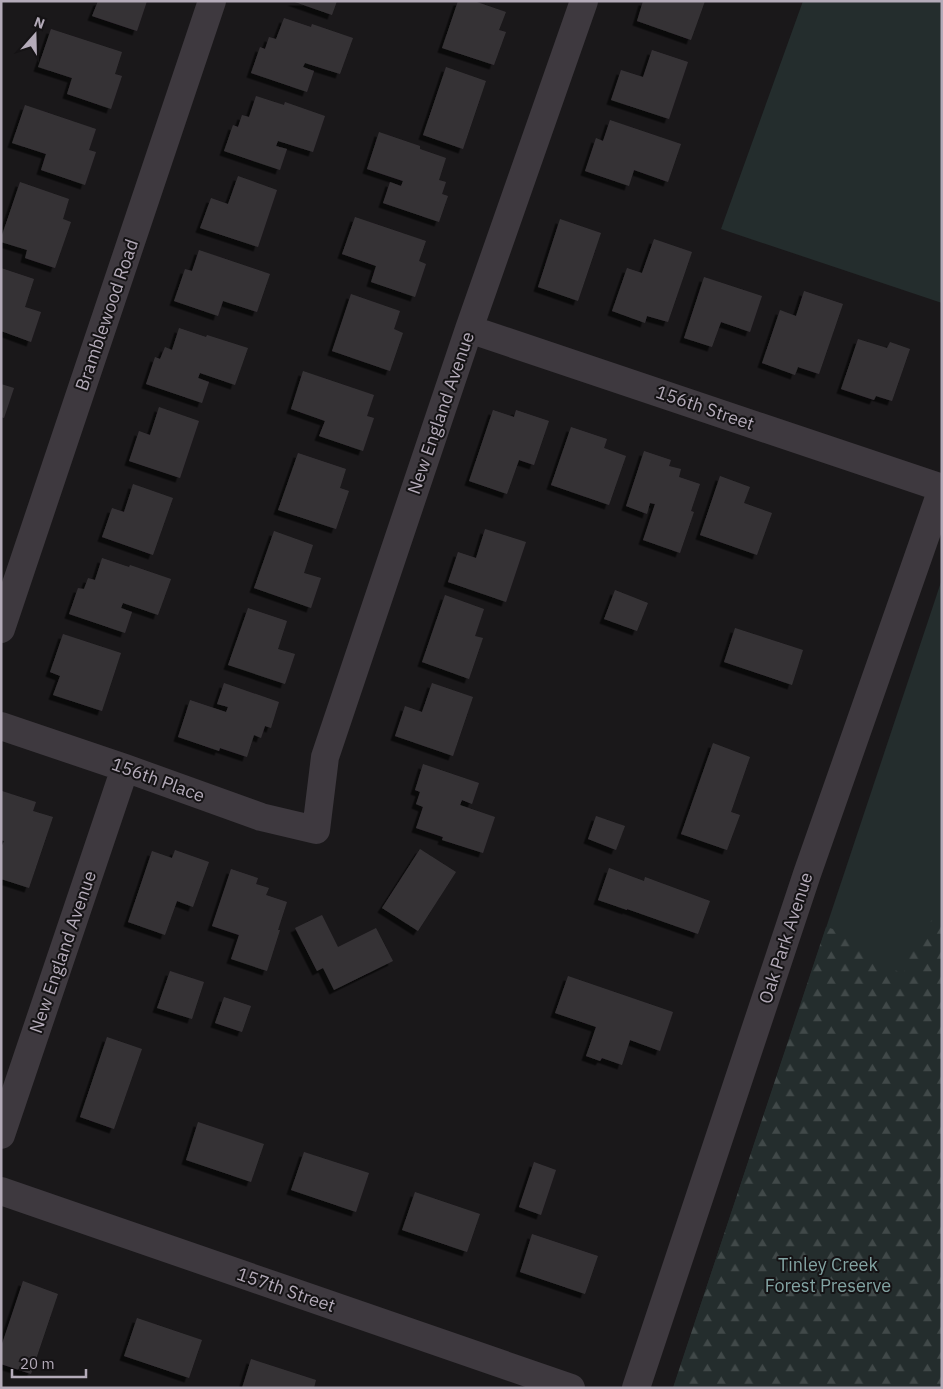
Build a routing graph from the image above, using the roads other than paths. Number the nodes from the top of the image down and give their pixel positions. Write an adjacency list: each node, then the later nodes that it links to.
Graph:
1 (212, 1): 5 (street, Bramblewood Road)
2 (584, 1): 3 (street, New England Avenue)
3 (469, 329): 4 (street, 156th Street); 8 (street, New England Avenue)
4 (942, 488): 12 (street, Oak Park Avenue)
5 (1, 628)
6 (1, 726): 7 (street, 156th Place)
7 (124, 768): 8 (street, 156th Place); 9 (street, New England Avenue)
8 (316, 830)
9 (1, 1136)
10 (1, 1191): 11 (street, 157th Street)
11 (571, 1388)
12 (636, 1388)

